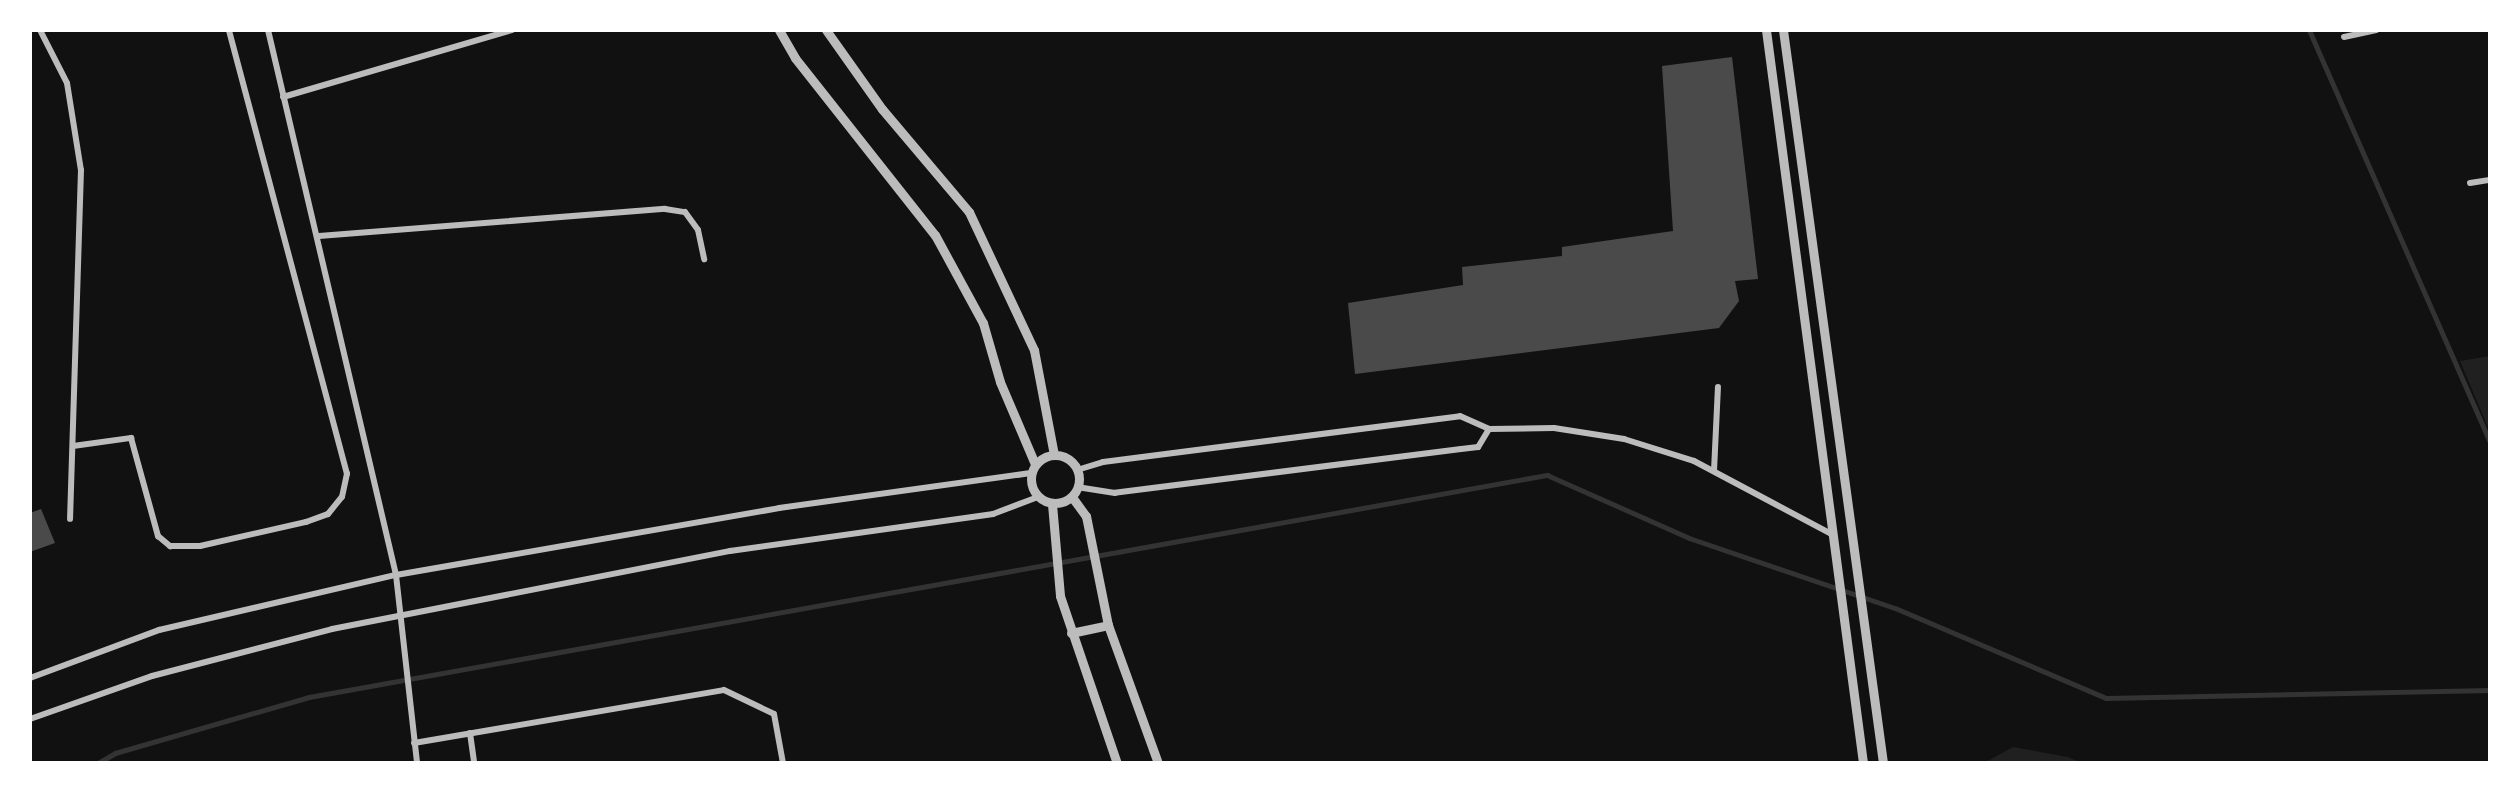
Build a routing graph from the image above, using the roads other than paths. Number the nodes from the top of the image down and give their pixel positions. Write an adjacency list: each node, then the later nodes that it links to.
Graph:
1 (40, 30): 18 (street)
2 (230, 30): 18 (street)
3 (268, 30): 11 (street)
4 (513, 30): 11 (street)
5 (779, 30): 20 (street)
6 (826, 30): 19 (street)
7 (1766, 30): 29 (street)
8 (1783, 30): 34 (street)
9 (2376, 30): 10 (street)
10 (2344, 37)
11 (283, 97): 14 (street)
12 (2490, 180): 13 (street)
13 (2470, 183)
14 (319, 236): 15 (street); 30 (street)
15 (704, 259)
16 (1718, 387): 22 (street)
17 (1489, 429): 21 (street); 22 (street); 24 (street)
18 (73, 446): 28 (street)
19 (1054, 454): 20 (street); 21 (street)
20 (1035, 464): 23 (street)
21 (1077, 470): 24 (street)
22 (1714, 471): 29 (street)
23 (1030, 473): 25 (street); 30 (street)
24 (1078, 487): 26 (street)
25 (1038, 497): 27 (street); 31 (street)
26 (1072, 497): 27 (street); 32 (street)
27 (1052, 504): 33 (street)
28 (70, 519)
29 (1833, 535): 35 (street)
30 (396, 575): 31 (street); 36 (street)
31 (400, 620): 37 (street); 39 (street)
32 (1108, 625): 33 (street); 44 (street)
33 (1071, 633): 43 (street)
34 (1869, 663): 35 (street); 46 (street)
35 (1851, 664): 45 (street)
36 (30, 678)
37 (30, 719)
38 (470, 733): 39 (street); 41 (street); 42 (street)
39 (414, 743): 40 (street)
40 (417, 763)
41 (474, 763)
42 (783, 763)
43 (1117, 763)
44 (1158, 763)
45 (1863, 763)
46 (1884, 763)

